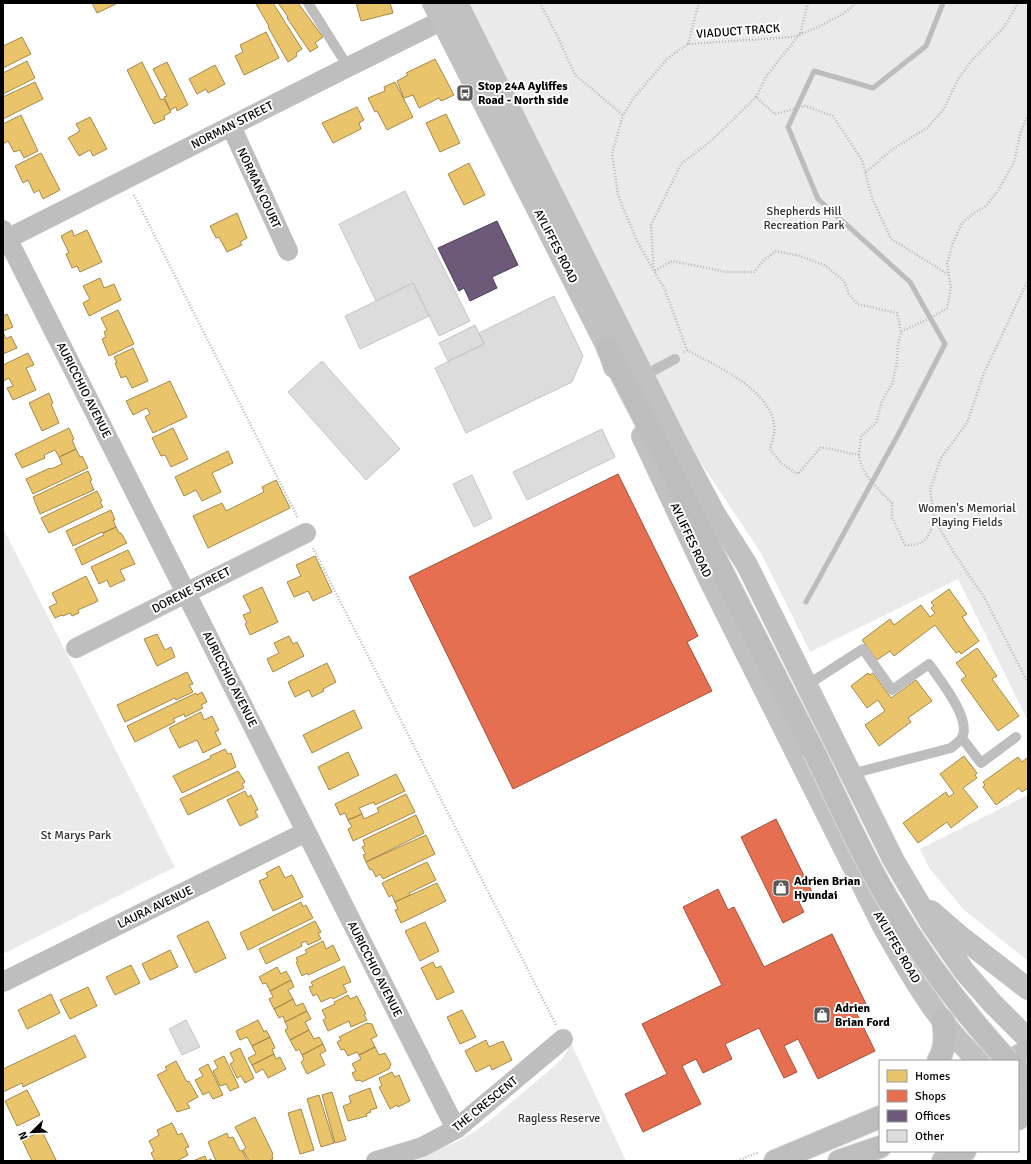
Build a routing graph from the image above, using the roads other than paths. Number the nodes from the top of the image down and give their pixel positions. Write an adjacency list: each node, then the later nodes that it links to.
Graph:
1 (308, 3): 4 (lane)
2 (459, 7): 3 (street, NORMAN STREET); 10 (main road, AYLIFFES ROAD)
3 (437, 12): 4 (street, NORMAN STREET); 8 (main road, AYLIFFES ROAD)
4 (348, 67): 5 (street, NORMAN STREET)
5 (231, 126): 6 (street, NORMAN STREET); 7 (street, NORMAN COURT)
6 (4, 236): 12 (street, AURICCHIO AVENUE)
7 (288, 251)
8 (608, 349): 22 (main road, AYLIFFES ROAD); 28 (highway, bridge)
9 (675, 359): 10 (lane)
10 (643, 376): 14 (main road, AYLIFFES ROAD)
11 (306, 533): 12 (street, DORENE STREET)
12 (186, 593): 13 (street, DORENE STREET); 18 (street, AURICCHIO AVENUE)
13 (76, 648)
14 (807, 685): 16 (lane); 17 (main road, AYLIFFES ROAD)
15 (1016, 737): 16 (lane)
16 (962, 738): 17 (lane)
17 (851, 774): 19 (main road, AYLIFFES ROAD)
18 (306, 832): 20 (street, LAURA AVENUE); 35 (street, AURICCHIO AVENUE)
19 (915, 898): 21 (main road); 24 (main road, AYLIFFES ROAD)
20 (3, 982)
21 (1028, 989)
22 (943, 1020): 26 (highway); 27 (main road, AYLIFFES ROAD)
23 (563, 1039): 35 (street, THE CRESCENT)
24 (1028, 1039)
25 (1028, 1052): 29 (highway)
26 (938, 1060)
27 (977, 1060)
28 (1008, 1060)
29 (1011, 1060)
30 (1019, 1072): 31 (highway, bridge)
31 (1028, 1080)
32 (1028, 1112): 34 (highway)
33 (878, 1118): 39 (highway)
34 (1019, 1118)
35 (456, 1129): 38 (street, THE CRESCENT)
36 (879, 1147): 40 (highway)
37 (963, 1152): 41 (highway)
38 (376, 1161)
39 (775, 1161)
40 (839, 1161)
41 (944, 1161)

